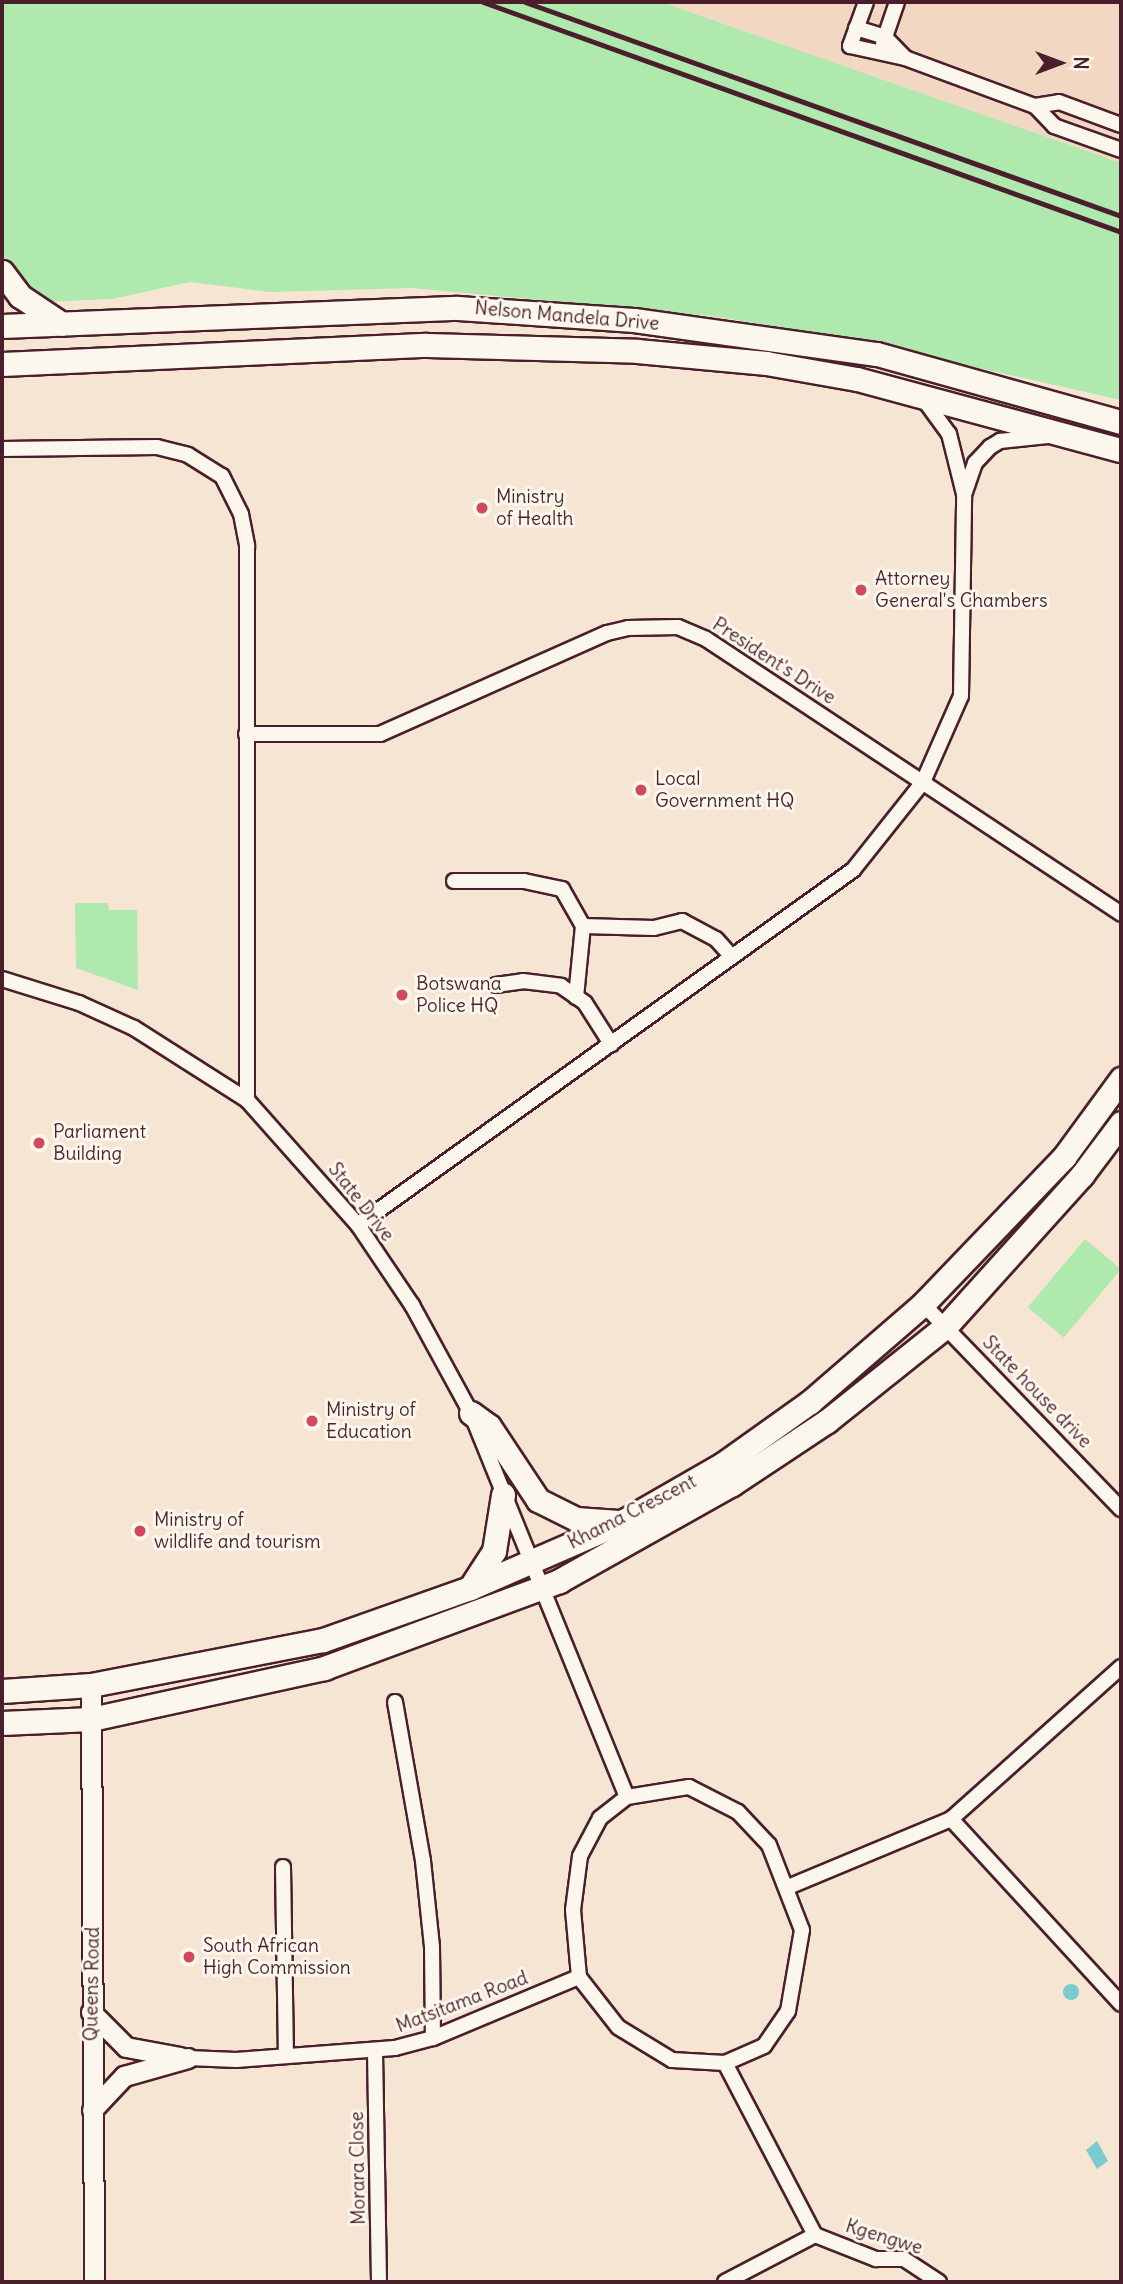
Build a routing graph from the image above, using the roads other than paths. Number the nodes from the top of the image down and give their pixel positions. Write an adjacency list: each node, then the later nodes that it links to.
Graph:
1 (866, 2): 3 (street)
2 (897, 2): 4 (street)
3 (856, 28): 4 (street); 5 (street)
4 (885, 37): 5 (street); 6 (street)
5 (879, 55): 6 (street)
6 (905, 58): 7 (street)
7 (1035, 106): 8 (street); 9 (street)
8 (1121, 125)
9 (1121, 150)
10 (2, 272): 11 (main road)
11 (65, 325): 12 (main road, Nelson Mandela Drive); 15 (main road, Nelson Mandela Drive)
12 (2, 326)
13 (2, 364): 14 (main road, Nelson Mandela Drive)
14 (916, 394): 16 (main road, Nelson Mandela Drive); 19 (street)
15 (1121, 422)
16 (1068, 435): 18 (main road, Nelson Mandela Drive); 19 (street)
17 (2, 449): 20 (street)
18 (1121, 450)
19 (964, 494): 21 (street)
20 (246, 734): 21 (street, President's Drive); 31 (street)
21 (923, 782): 23 (street, President's Drive); 25 (street)
22 (454, 881): 24 (street)
23 (1121, 914)
24 (583, 926): 25 (street); 28 (street)
25 (732, 957): 29 (street)
26 (2, 979): 31 (street, State Drive)
27 (496, 985): 28 (street)
28 (576, 996): 29 (street)
29 (611, 1044): 33 (street)
30 (1121, 1079): 34 (main road, Khama Crescent)
31 (247, 1100): 33 (street, State Drive)
32 (1121, 1123): 35 (main road, Khama Crescent)
33 (358, 1225): 36 (street, State Drive)
34 (923, 1304): 35 (street, State house drive); 39 (main road, Khama Crescent)
35 (946, 1326): 38 (street, State house drive); 42 (main road, Khama Crescent)
36 (471, 1413): 37 (street, State Drive); 39 (main road)
37 (503, 1494): 40 (street, State Drive); 41 (main road)
38 (1121, 1509)
39 (622, 1522): 40 (main road, Khama Crescent)
40 (534, 1561): 41 (main road, Khama Crescent); 42 (street, State Drive)
41 (470, 1588): 44 (main road, Khama Crescent)
42 (545, 1588): 47 (main road, Khama Crescent); 49 (street, State Drive)
43 (1121, 1667): 50 (street)
44 (90, 1685): 45 (main road, Khama Crescent); 47 (main road, Queens Road)
45 (2, 1691)
46 (395, 1702): 56 (street)
47 (91, 1719): 48 (main road, Khama Crescent); 55 (main road, Queens Road)
48 (2, 1723)
49 (627, 1797): 52 (street); 53 (street)
50 (951, 1819): 52 (street); 54 (street)
51 (283, 1867): 58 (street)
52 (788, 1887): 60 (street)
53 (579, 1977): 56 (street, Matsitama Road); 60 (street)
54 (1121, 2004)
55 (91, 2012): 59 (main road); 61 (main road, Queens Road)
56 (433, 2038): 57 (street, Matsitama Road)
57 (374, 2052): 58 (street, Matsitama Road); 64 (street, Morara Close)
58 (286, 2056): 59 (street, Matsitama Road)
59 (188, 2058): 61 (main road)
60 (724, 2063): 62 (street)
61 (92, 2110): 63 (main road, Queens Road)
62 (814, 2235): 65 (street); 66 (street, Kgengwe)
63 (94, 2282)
64 (379, 2282)
65 (725, 2282)
66 (939, 2282)

